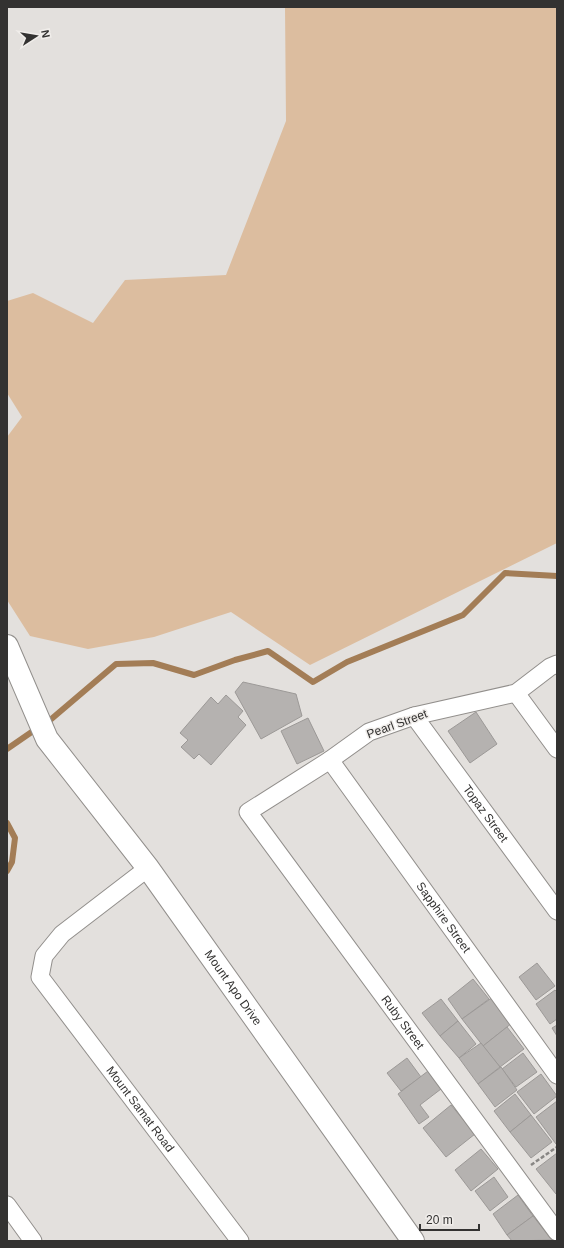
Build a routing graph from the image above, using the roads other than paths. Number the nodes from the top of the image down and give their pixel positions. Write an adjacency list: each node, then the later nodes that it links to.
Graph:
1 (7, 646): 8 (street, Mount Apo Drive)
2 (557, 664): 3 (street, Pearl Street)
3 (516, 693): 4 (street, Pearl Street); 5 (street)
4 (414, 716): 6 (street, Pearl Street); 9 (street, Topaz Street)
5 (557, 749)
6 (330, 760): 7 (street, Pearl Street); 10 (street, Sapphire Street)
7 (248, 812): 12 (street, Ruby Street)
8 (148, 868): 14 (street, Mount Samat Road); 15 (street, Mount Apo Drive)
9 (557, 911)
10 (557, 1075)
11 (7, 1205): 13 (street)
12 (557, 1232)
13 (33, 1241)
14 (240, 1241)
15 (413, 1241)

